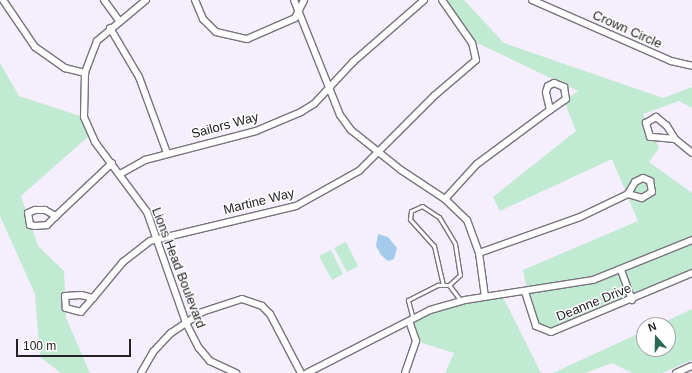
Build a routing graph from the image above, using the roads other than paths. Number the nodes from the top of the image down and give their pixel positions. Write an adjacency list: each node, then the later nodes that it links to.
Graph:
1 (3, 0): 14 (street)
2 (104, 0): 11 (street)
3 (146, 0): 11 (street, Lions Head Boulevard)
4 (195, 0): 10 (street)
5 (294, 0): 10 (street)
6 (304, 0): 10 (street)
7 (424, 0): 15 (street, Sailors Way)
8 (442, 0): 18 (street, Martine Way)
9 (532, 0): 13 (street, Crown Circle)
10 (300, 9): 15 (street)
11 (119, 21): 12 (street, Lions Head Boulevard)
12 (110, 28): 14 (street, Lions Head Boulevard); 19 (street)
13 (692, 66)
14 (85, 73): 21 (street, Lions Head Boulevard)
15 (329, 89): 18 (street); 19 (street, Sailors Way)
16 (550, 110): 24 (street)
17 (675, 139): 17 (street); 20 (street)
18 (377, 152): 24 (street); 26 (street, Martine Way)
19 (167, 153): 22 (street, Sailors Way)
20 (692, 153)
21 (112, 163): 22 (street, Lions Head Boulevard); 25 (street)
22 (120, 174): 26 (street, Lions Head Boulevard)
23 (628, 194): 28 (street)
24 (445, 199): 28 (street)
25 (56, 216)
26 (156, 239): 35 (street, Martine Way); 39 (street, Lions Head Boulevard)
27 (692, 240): 29 (street)
28 (479, 253): 34 (street)
29 (621, 270): 33 (street); 36 (street)
30 (692, 273): 36 (street, Deanne Drive)
31 (443, 285): 32 (lane); 32 (lane); 38 (lane)
32 (448, 285): 37 (lane)
33 (525, 292): 34 (street); 36 (street, Deanne Drive)
34 (485, 297): 37 (street)
35 (93, 298): 35 (street, Martine Way)
36 (632, 300)
37 (461, 301): 38 (street)
38 (411, 320): 46 (street); 47 (street)
39 (186, 323): 41 (street, Lions Head Boulevard); 43 (street); 45 (street)
40 (692, 366): 42 (street)
41 (229, 372): 44 (street, Lions Head Boulevard)
42 (679, 372)
43 (141, 373)
44 (236, 373)
45 (301, 373)
46 (307, 373)
47 (405, 373)

